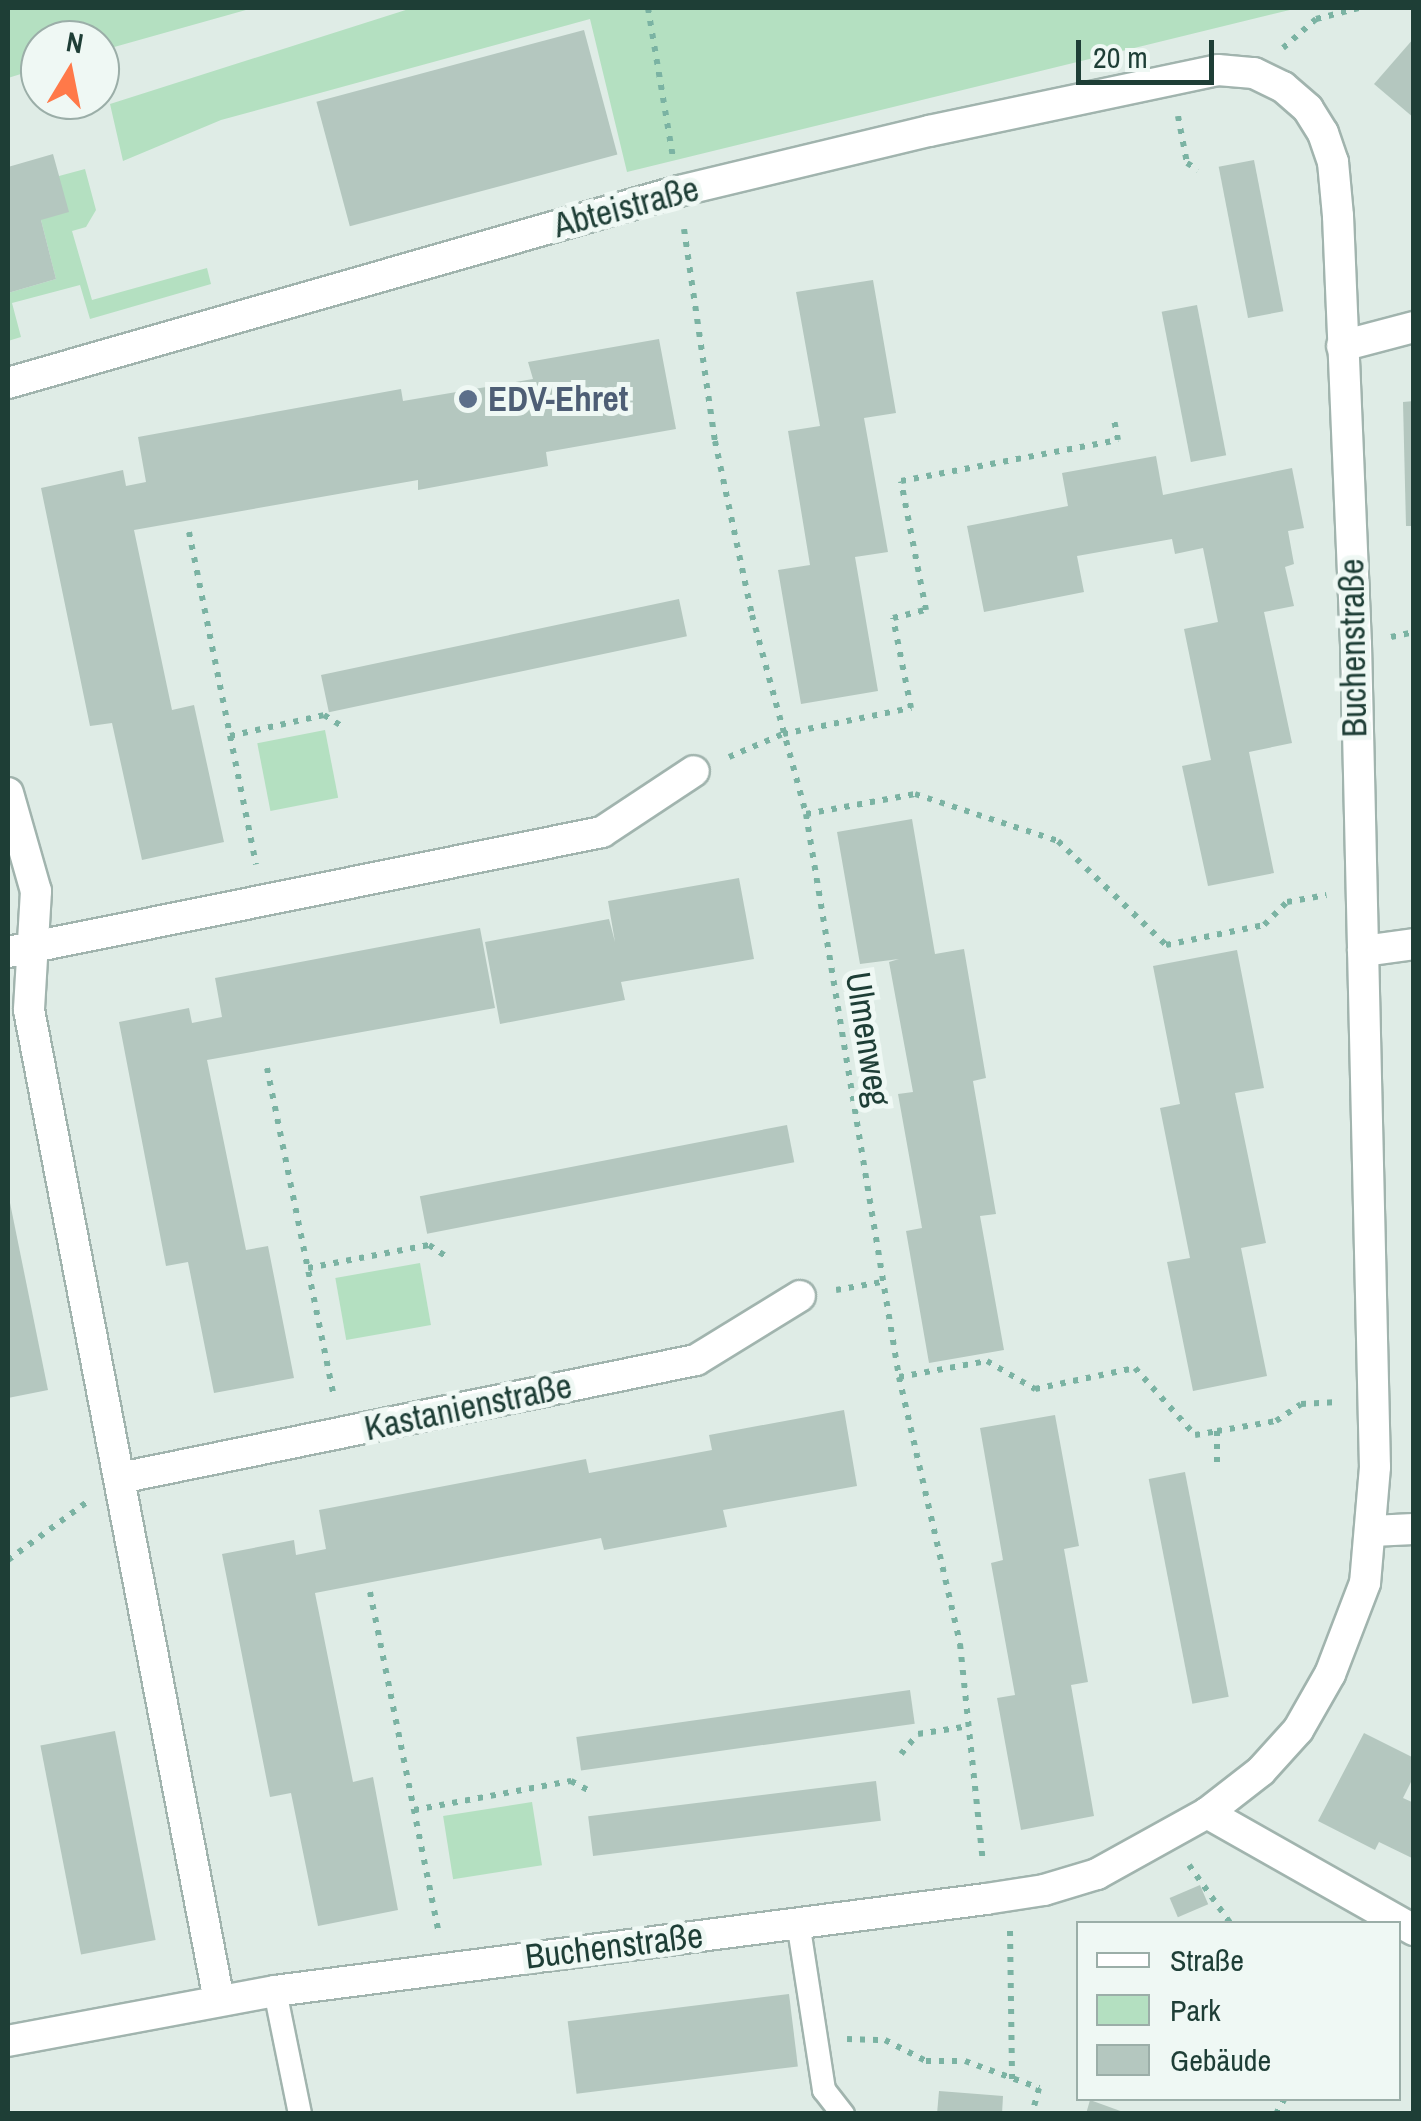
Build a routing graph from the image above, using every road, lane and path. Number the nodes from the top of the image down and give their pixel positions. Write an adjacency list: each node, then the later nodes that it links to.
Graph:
1 (648, 8): 6 (path, Ulmenweg)
2 (1359, 8): 3 (path)
3 (1254, 73): 4 (street, Abteistraße); 8 (street, Buchenstraße)
4 (1171, 80): 5 (path); 6 (street, Abteistraße)
5 (1198, 170)
6 (679, 191): 9 (street, Abteistraße); 13 (path, Ulmenweg)
7 (1414, 327): 8 (street)
8 (1342, 346): 18 (street, Buchenstraße)
9 (8, 383)
10 (1114, 419): 13 (path)
11 (189, 532): 14 (path)
12 (344, 728): 14 (path)
13 (783, 734): 15 (path); 17 (path, Ulmenweg)
14 (230, 736): 19 (path)
15 (694, 770): 19 (street)
16 (8, 793): 21 (street)
17 (806, 814): 18 (path); 27 (path, Ulmenweg)
18 (1360, 889): 22 (street, Buchenstraße)
19 (263, 900): 21 (street)
20 (1414, 944): 22 (street)
21 (20, 949): 32 (street)
22 (1363, 950): 28 (street, Buchenstraße)
23 (267, 1068): 25 (path)
24 (448, 1258): 25 (path)
25 (308, 1268): 30 (path)
26 (800, 1296): 30 (street, Kastanienstraße)
27 (898, 1377): 29 (path); 37 (path, Ulmenweg)
28 (1374, 1400): 29 (path); 34 (street, Buchenstraße)
29 (1217, 1431): 31 (path)
30 (341, 1433): 32 (street, Kastanienstraße)
31 (1217, 1468)
32 (120, 1478): 35 (path); 49 (street)
33 (1414, 1529): 34 (street)
34 (1372, 1532): 41 (street, Buchenstraße)
35 (8, 1560)
36 (370, 1592): 40 (path)
37 (968, 1726): 38 (path); 43 (path, Ulmenweg)
38 (901, 1754)
39 (590, 1791): 40 (path)
40 (414, 1810): 47 (path)
41 (1207, 1813): 42 (street, Buchenstraße); 45 (street)
42 (1164, 1838): 43 (street, Buchenstraße); 44 (path)
43 (998, 1897): 46 (street, Buchenstraße); 52 (path, Ulmenweg)
44 (1229, 1921)
45 (1398, 1921)
46 (798, 1922): 47 (street, Buchenstraße); 50 (lane)
47 (446, 1968): 48 (street, Buchenstraße)
48 (275, 1991): 49 (street, Buchenstraße); 53 (lane)
49 (219, 2000): 51 (street, Buchenstraße)
50 (816, 2039): 52 (path); 54 (lane)
51 (8, 2040)
52 (1012, 2079): 55 (path)
53 (300, 2114)
54 (843, 2114)
55 (1032, 2114)

